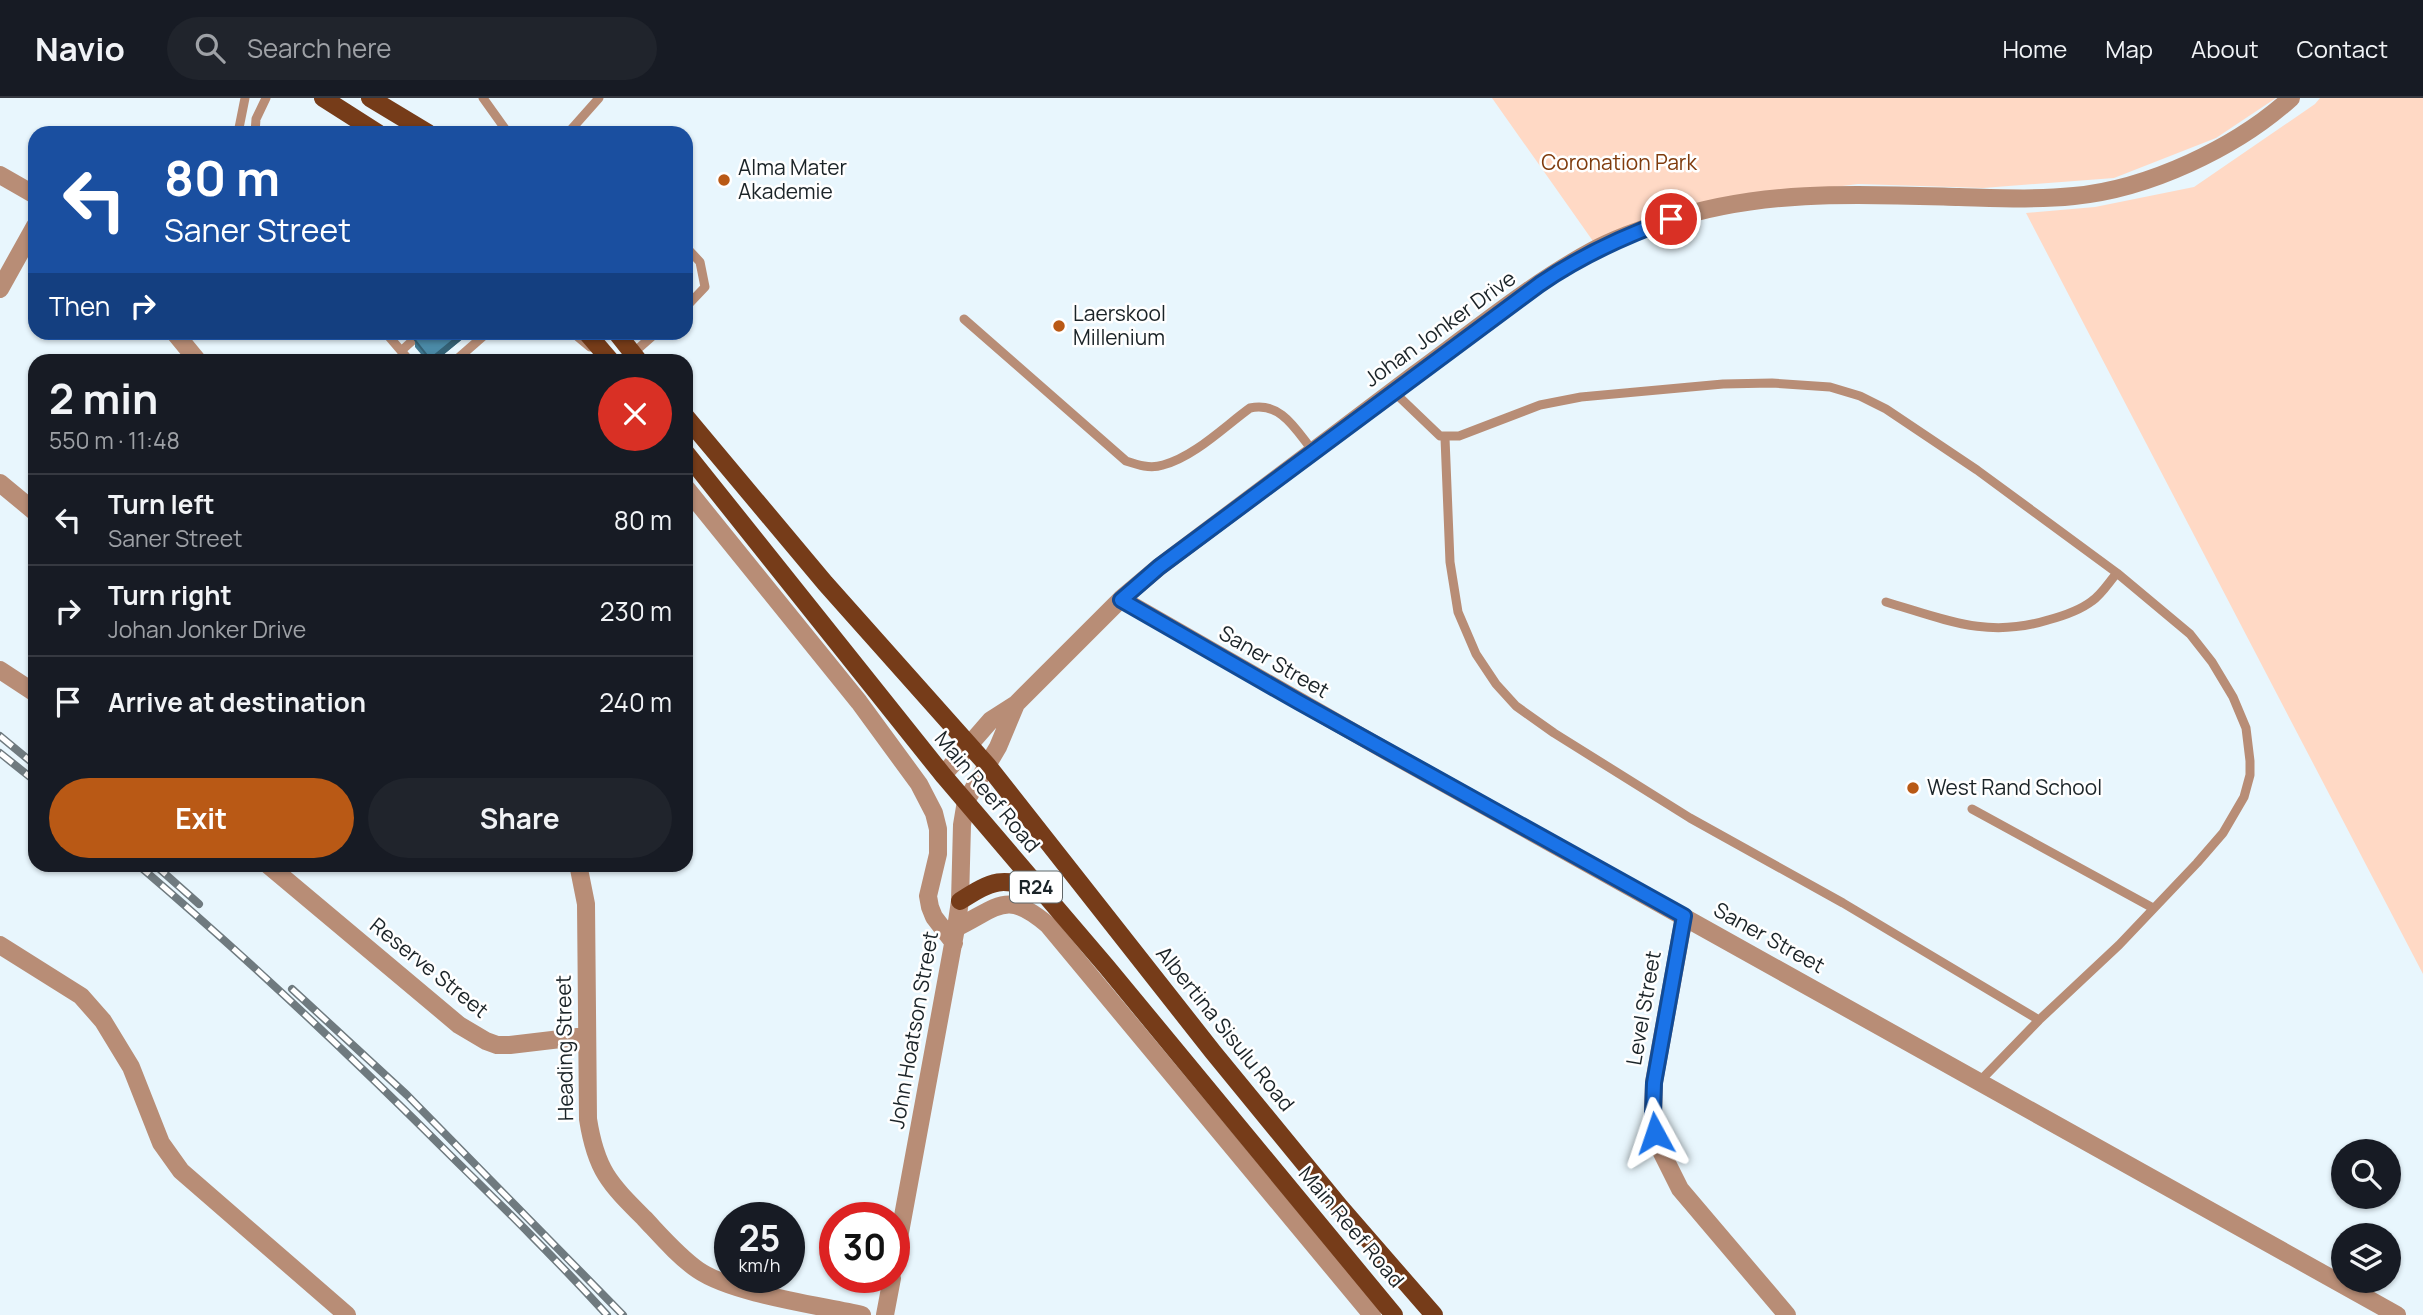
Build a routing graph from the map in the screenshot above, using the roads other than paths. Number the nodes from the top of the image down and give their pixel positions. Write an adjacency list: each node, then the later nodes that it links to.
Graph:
1 (245, 98): 8 (lane)
2 (266, 98): 9 (lane)
3 (323, 98): 10 (main road)
4 (370, 98): 11 (main road)
5 (483, 98): 12 (lane)
6 (599, 98): 13 (lane)
7 (2291, 98): 39 (street, Johan Jonker Drive)
8 (241, 126)
9 (255, 126)
10 (367, 126)
11 (416, 126)
12 (503, 126)
13 (574, 126)
14 (0, 175): 15 (street)
15 (28, 191)
16 (28, 239): 18 (street)
17 (693, 254): 19 (lane)
18 (0, 289)
19 (693, 300)
20 (964, 319): 42 (lane)
21 (181, 340): 32 (street)
22 (392, 340): 31 (lane)
23 (413, 340): 31 (lane)
24 (479, 340): 30 (lane)
25 (583, 340): 35 (lane)
26 (593, 340): 36 (main road)
27 (622, 340): 37 (main road)
28 (650, 340): 38 (lane)
29 (460, 341): 30 (lane)
30 (468, 350): 34 (lane)
31 (401, 351): 33 (lane)
32 (192, 354)
33 (404, 354)
34 (463, 354)
35 (601, 354)
36 (604, 354)
37 (633, 354)
38 (638, 354)
39 (1393, 391): 41 (lane); 42 (street, Johan Jonker Drive)
40 (693, 425): 53 (main road, Main Reef Road / R24)
41 (1446, 438): 47 (lane); 66 (lane)
42 (1313, 452): 48 (street, Johan Jonker Drive)
43 (693, 462): 55 (main road, Main Reef Road / R24)
44 (0, 482): 46 (street)
45 (693, 497): 64 (street)
46 (28, 506)
47 (2117, 573): 49 (lane); 62 (lane)
48 (1121, 600): 52 (street, Johan Jonker Drive); 63 (street, Saner Street)
49 (1886, 602)
50 (0, 670): 51 (street)
51 (28, 688)
52 (1016, 704): 53 (street, Johan Jonker Drive); 54 (street, Johan Jonker Drive)
53 (968, 744): 54 (main road, Main Reef Road / R24); 55 (street, Johan Jonker Drive)
54 (988, 766): 56 (street, Johan Jonker Drive); 76 (main road, Albertina Sisulu Road / R24)
55 (943, 775): 56 (main road, Main Reef Road / R24)
56 (966, 802): 60 (main road, Main Reef Road / R24); 61 (street, John Hoatson Street)
57 (1972, 808): 62 (lane)
58 (277, 872): 67 (street, Reserve Street)
59 (580, 872): 67 (street, Heading Street)
60 (1039, 891): 61 (main road); 75 (main road, Main Reef Road / R24)
61 (960, 901): 64 (street, John Hoatson Street)
62 (2153, 908): 66 (lane)
63 (1684, 916): 68 (street, Saner Street); 77 (street, Level Street)
64 (955, 936): 69 (street, John Hoatson Street); 74 (street)
65 (0, 945): 71 (street)
66 (2039, 1020): 68 (lane)
67 (586, 1036): 72 (street, Heading Street)
68 (1980, 1081): 78 (street, Saner Street)
69 (906, 1202)
70 (889, 1293): 73 (street)
71 (347, 1315)
72 (862, 1315)
73 (885, 1315)
74 (1372, 1315)
75 (1394, 1315)
76 (1434, 1315)
77 (1787, 1315)
78 (2396, 1315)

